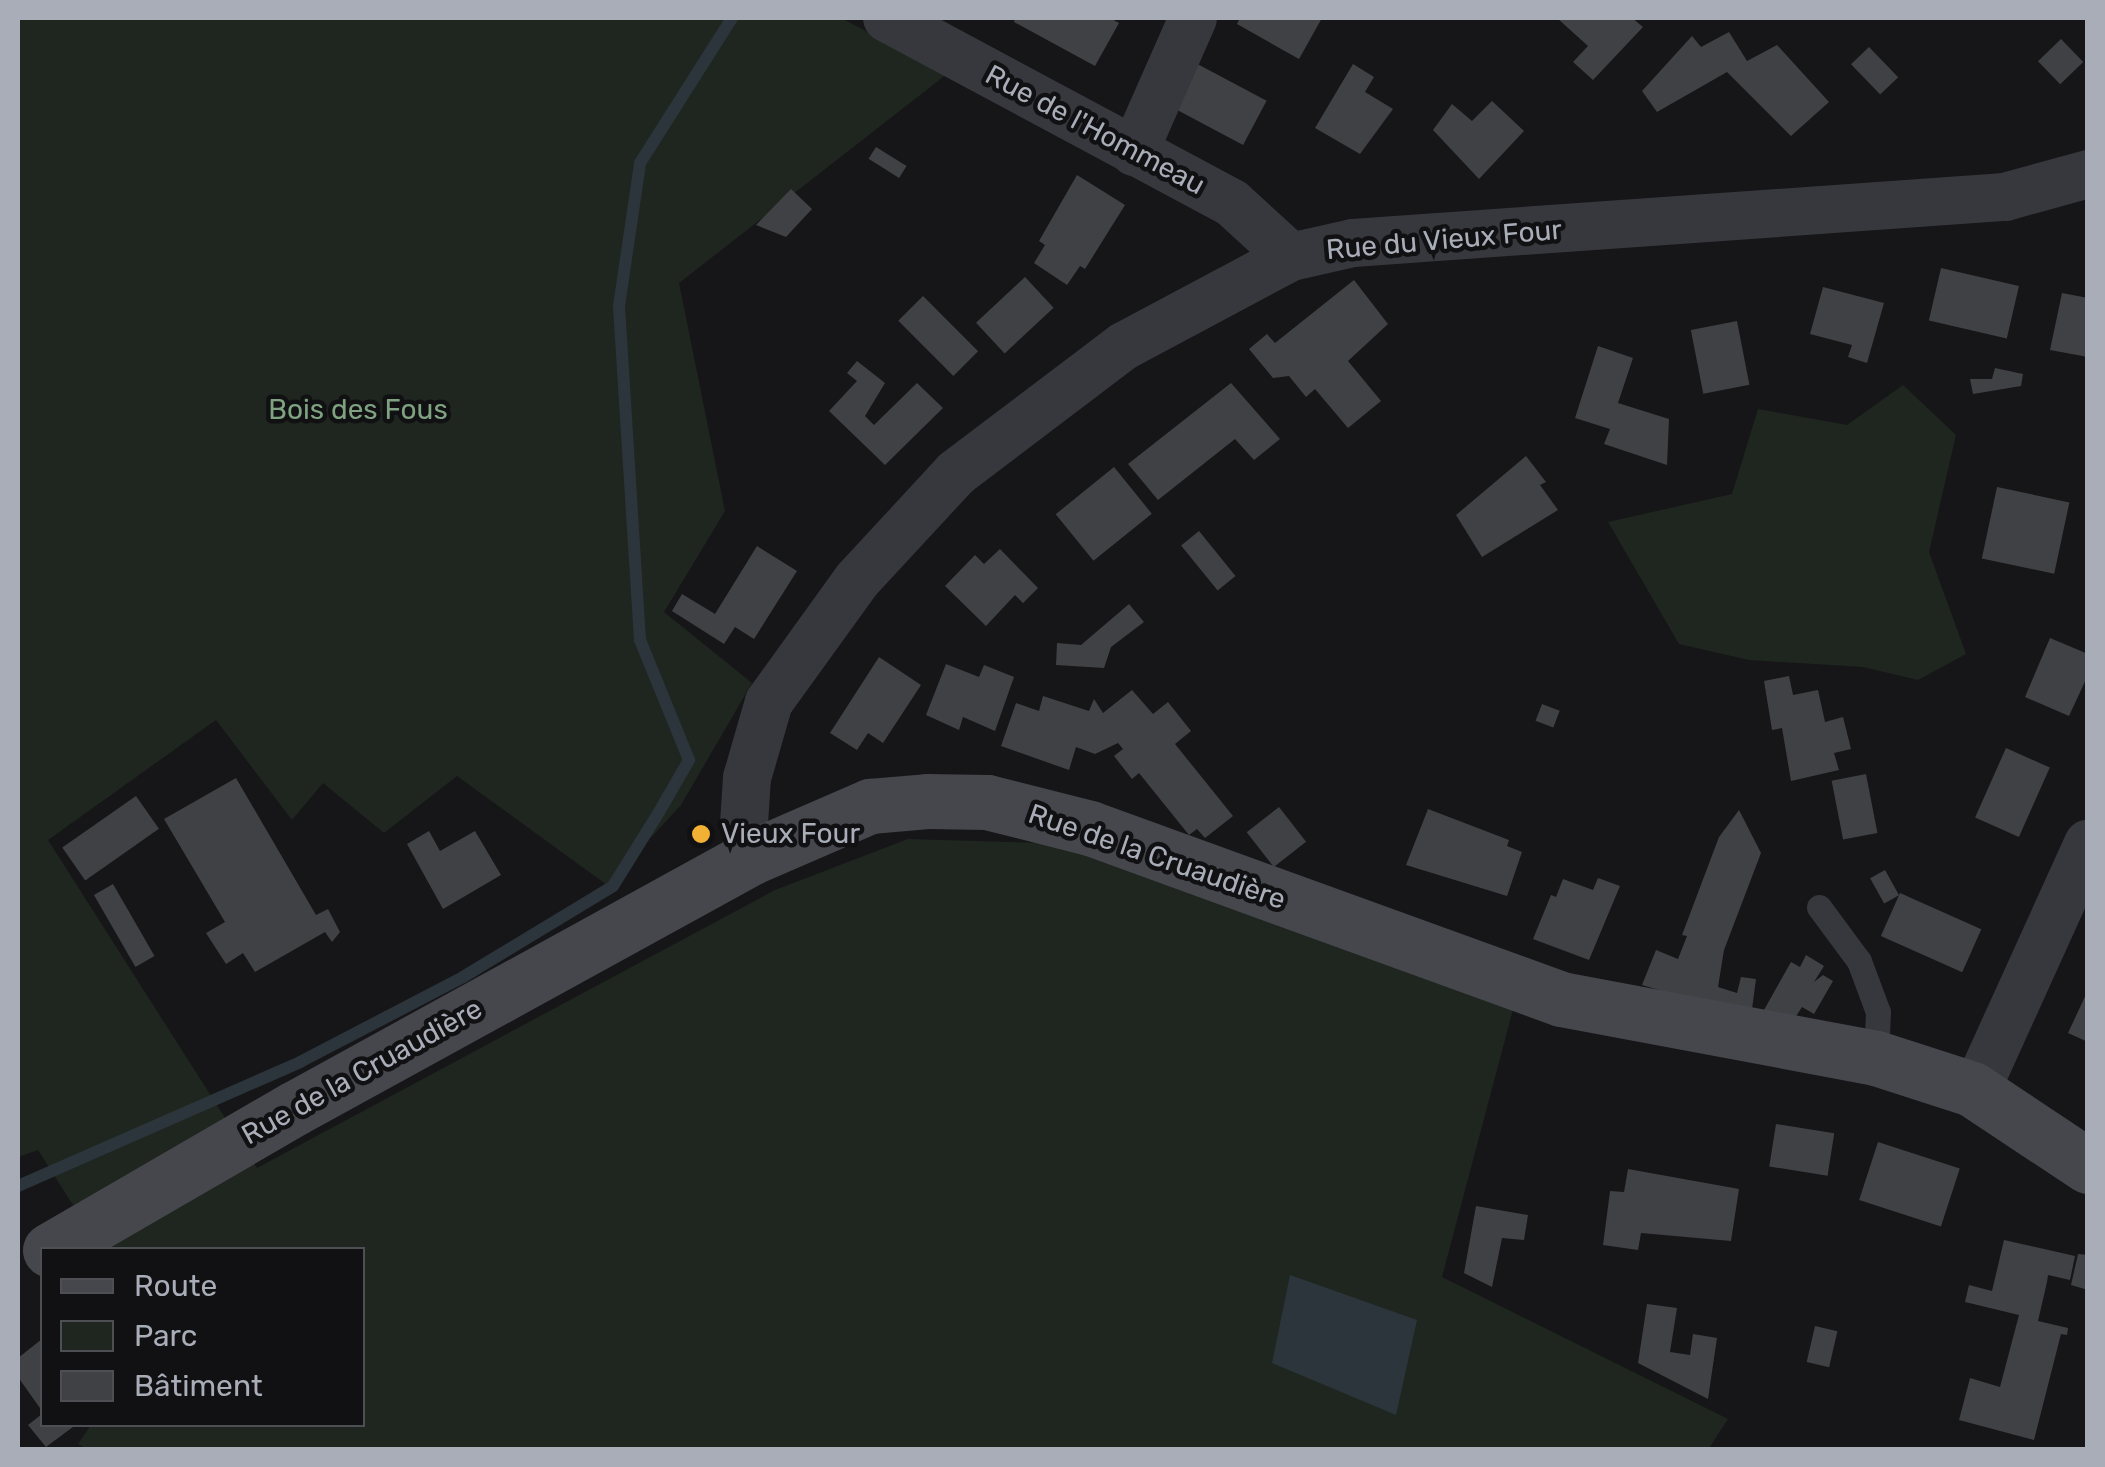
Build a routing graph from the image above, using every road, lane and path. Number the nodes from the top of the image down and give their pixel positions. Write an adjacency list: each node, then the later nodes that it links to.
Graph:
1 (888, 18): 3 (street, Rue de l'Hommeau)
2 (1193, 18): 3 (street)
3 (1134, 152): 5 (street, Rue de l'Hommeau)
4 (2088, 174): 5 (street, Rue du Vieux Four)
5 (1291, 257): 7 (street, Rue du Vieux Four)
6 (2088, 844): 10 (street)
7 (752, 857): 9 (main road, Rue de la Cruaudière); 12 (main road, Rue de la Cruaudière)
8 (1819, 906): 9 (lane)
9 (1876, 1058): 10 (main road, Rue de la Cruaudière)
10 (1972, 1088): 11 (main road, Rue de la Cruaudière)
11 (2088, 1166)
12 (55, 1247)
13 (40, 1255): 14 (main road)
14 (18, 1268)

